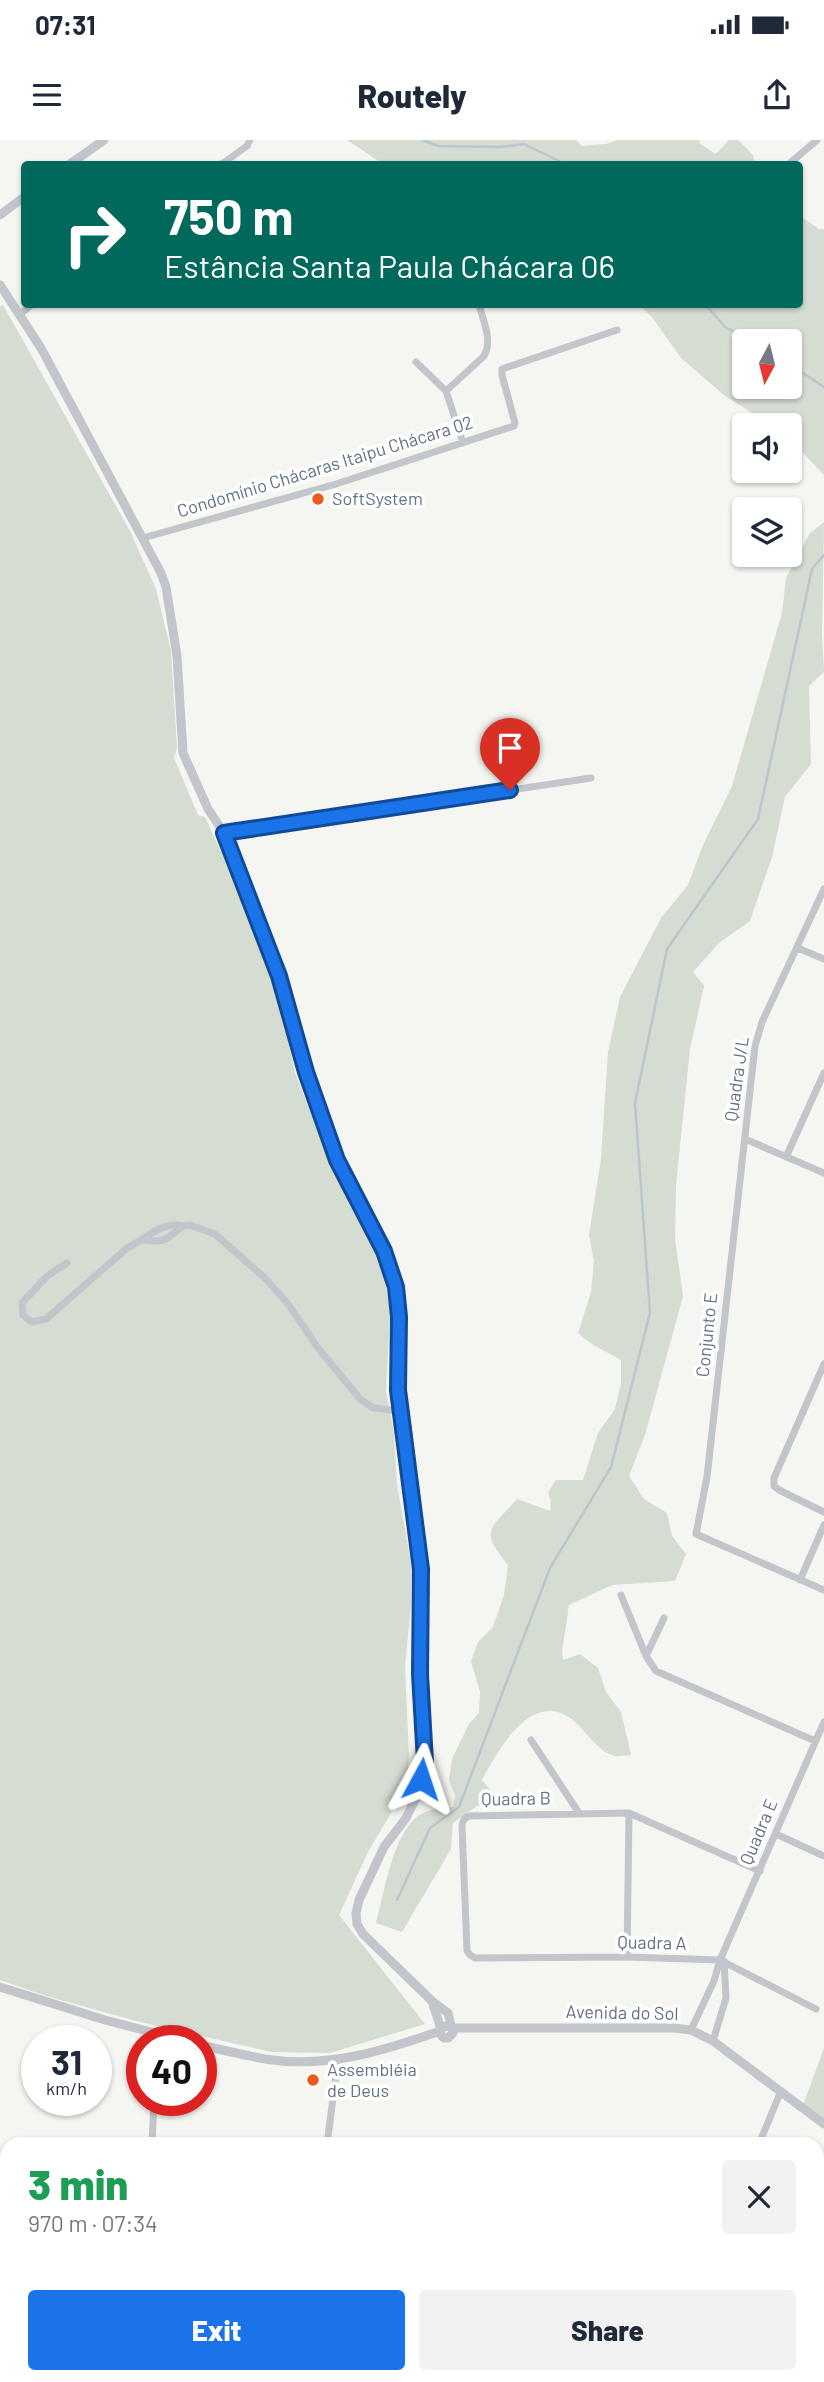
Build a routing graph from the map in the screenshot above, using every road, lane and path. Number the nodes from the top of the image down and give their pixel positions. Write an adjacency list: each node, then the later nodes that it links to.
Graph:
1 (104, 140): 4 (street)
2 (250, 140): 5 (street)
3 (817, 140): 6 (street)
4 (74, 161)
5 (226, 161)
6 (792, 161)
7 (21, 199): 8 (street)
8 (0, 215)
9 (0, 285): 10 (street)
10 (3, 298): 13 (street)
11 (29, 308): 13 (street)
12 (480, 308): 16 (street)
13 (21, 317): 18 (street)
14 (617, 330): 17 (street, Condomínio Chácaras Itaipu Chácara 02)
15 (416, 362): 16 (street)
16 (446, 391): 17 (street)
17 (463, 443): 18 (street, Condomínio Chácaras Itaipu Chácara 02)
18 (143, 538): 20 (street)
19 (591, 778): 20 (street)
20 (224, 833): 32 (street)
21 (824, 889): 22 (street, Quadra J/L)
22 (798, 948): 23 (street); 25 (street, Quadra J/L)
23 (824, 959)
24 (824, 1073): 26 (street)
25 (745, 1139): 26 (street); 35 (street, Conjunto E)
26 (786, 1157): 27 (street)
27 (824, 1173)
28 (183, 1226): 29 (street); 29 (street); 32 (street)
29 (141, 1240): 30 (street)
30 (66, 1264)
31 (824, 1364): 33 (street)
32 (400, 1411): 55 (street)
33 (824, 1513)
34 (824, 1525): 35 (street)
35 (800, 1580): 36 (street)
36 (824, 1590)
37 (621, 1595): 39 (street)
38 (664, 1618): 39 (street)
39 (646, 1656): 42 (street)
40 (824, 1722): 42 (street, Quadra E)
41 (531, 1740): 43 (street)
42 (815, 1741): 45 (street, Quadra E)
43 (579, 1813): 44 (street, Quadra B); 49 (street, Quadra B)
44 (629, 1813): 47 (street, Quadra B); 48 (street)
45 (776, 1834): 46 (street); 47 (street, Quadra E)
46 (824, 1856)
47 (760, 1871): 50 (street, Quadra E)
48 (627, 1957): 49 (street, Quadra A); 50 (street, Quadra A)
49 (475, 1958)
50 (722, 1959): 52 (street, Quadra A); 54 (street, Quadra E); 56 (street)
51 (0, 1987): 53 (street)
52 (816, 2009)
53 (126, 2027)
54 (691, 2030): 55 (street, Avenida do Sol); 56 (street, Avenida do Sol)
55 (447, 2032): 58 (street, Avenida do Sol)
56 (713, 2041): 59 (street, Avenida do Sol)
57 (217, 2048): 58 (street, Avenida do Sol)
58 (338, 2060): 63 (street)
59 (780, 2091): 61 (street, Avenida do Sol); 64 (street)
60 (153, 2116): 62 (street)
61 (824, 2124)
62 (152, 2137)
63 (328, 2137)
64 (762, 2137)

